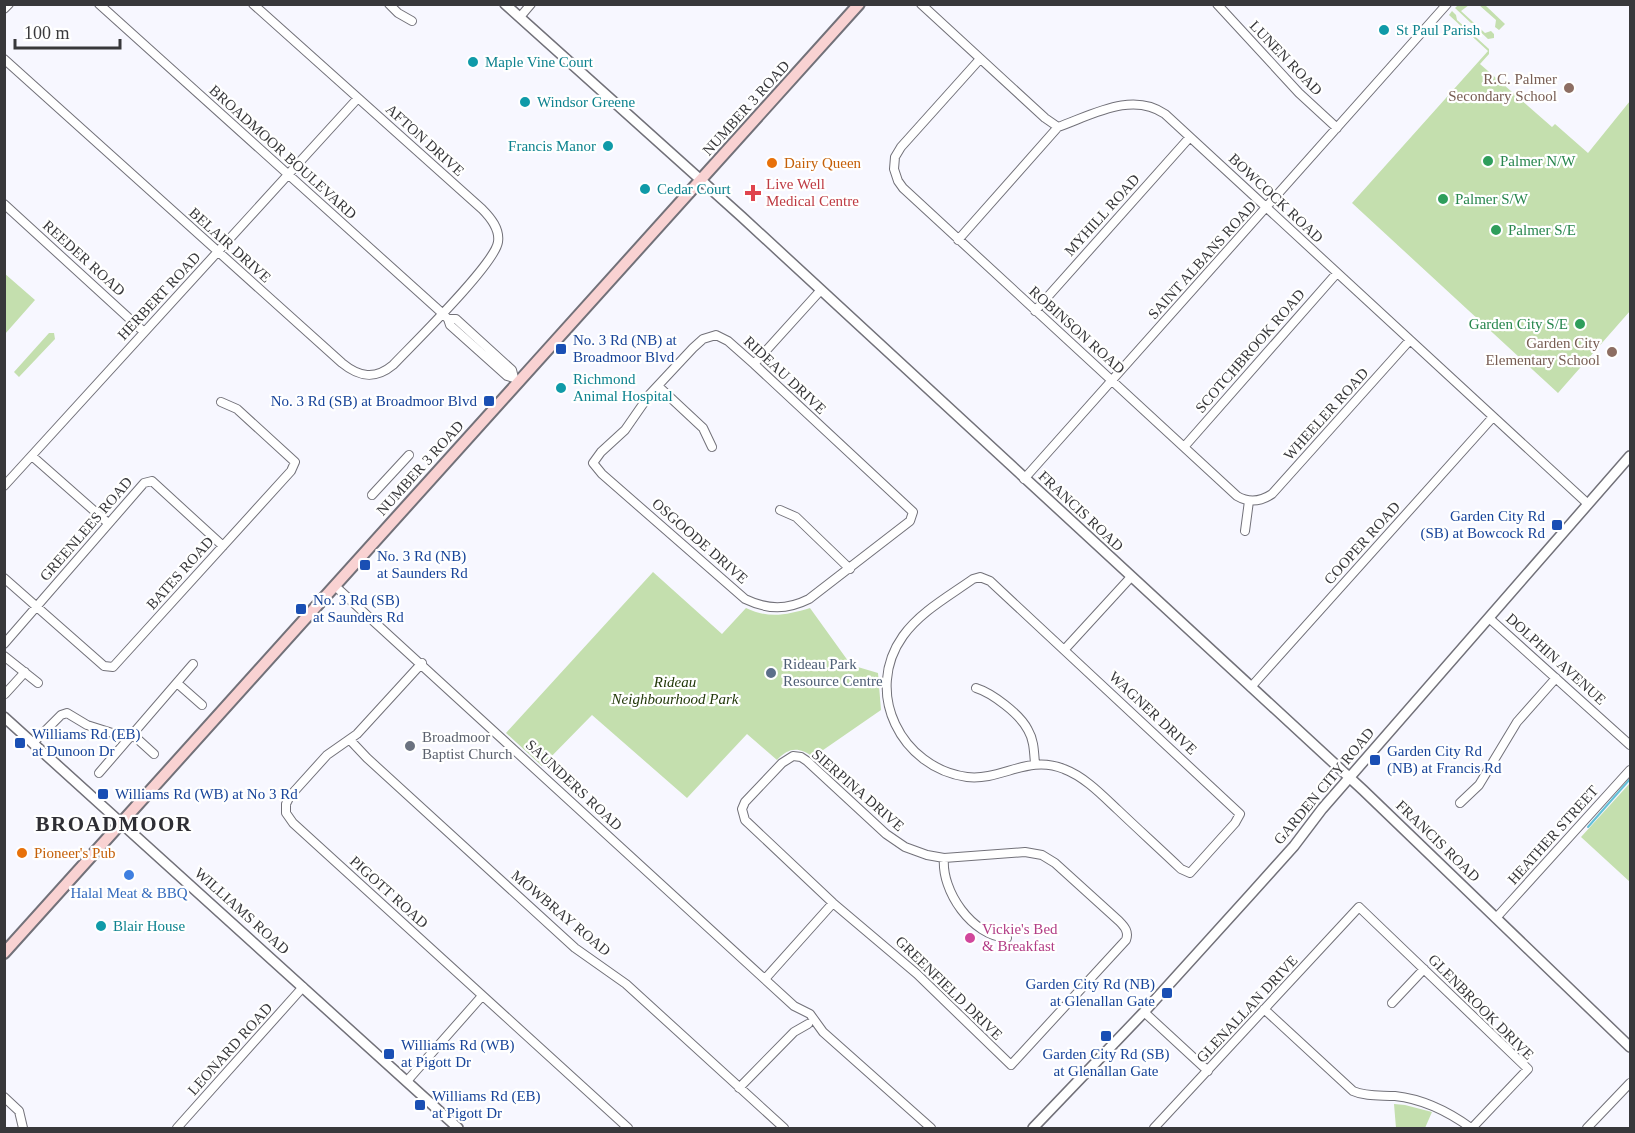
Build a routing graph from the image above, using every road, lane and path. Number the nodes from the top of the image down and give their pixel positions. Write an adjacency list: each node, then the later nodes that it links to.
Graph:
1 (9, 4): 11 (street)
2 (99, 4): 20 (street, BROADMOOR BOULEVARD)
3 (253, 4): 16 (street, AFTON DRIVE)
4 (389, 4): 13 (street)
5 (506, 4): 12 (street, FRANCIS ROAD)
6 (531, 4): 12 (street)
7 (859, 4): 21 (main road, NUMBER 3 ROAD)
8 (921, 4): 15 (street)
9 (1217, 4): 18 (street, LUNEN ROAD)
10 (1447, 4): 18 (street, SAINT ALBANS ROAD)
11 (4, 9)
12 (520, 17): 21 (street, FRANCIS ROAD)
13 (412, 21)
14 (4, 59): 25 (street, BELAIR DRIVE)
15 (980, 59): 17 (street); 24 (street, ROBINSON ROAD)
16 (358, 98): 20 (street, HERBERT ROAD); 29 (street, AFTON DRIVE)
17 (1058, 127): 19 (street, BOWCOCK ROAD); 24 (street)
18 (1337, 128): 23 (street, SAINT ALBANS ROAD)
19 (1190, 137): 23 (street, BOWCOCK ROAD); 28 (street, MYHILL ROAD)
20 (288, 175): 25 (street, HERBERT ROAD); 29 (street, BROADMOOR BOULEVARD)
21 (701, 180): 27 (street, FRANCIS ROAD); 33 (main road, NUMBER 3 ROAD)
22 (4, 204): 30 (street, REEDER ROAD)
23 (1267, 207): 26 (street, BOWCOCK ROAD); 34 (street, SAINT ALBANS ROAD)
24 (958, 240): 28 (street, ROBINSON ROAD)
25 (218, 252): 29 (street, BELAIR DRIVE); 30 (street, HERBERT ROAD)
26 (1337, 273): 31 (street, BOWCOCK ROAD); 39 (street, SCOTCHBROOK ROAD)
27 (820, 291): 32 (street); 44 (street, FRANCIS ROAD)
28 (1035, 310): 34 (street, ROBINSON ROAD)
29 (445, 316): 33 (street, BROADMOOR BOULEVARD)
30 (144, 332): 41 (street, HERBERT ROAD)
31 (1410, 340): 37 (street, BOWCOCK ROAD); 47 (street, WHEELER ROAD)
32 (753, 364): 35 (street, RIDEAU DRIVE); 50 (street, RIDEAU DRIVE)
33 (516, 380): 57 (main road, NUMBER 3 ROAD)
34 (1112, 381): 39 (street, ROBINSON ROAD); 44 (street, SAINT ALBANS ROAD)
35 (657, 386): 38 (street); 43 (street, RIDEAU DRIVE)
36 (221, 402): 53 (street, BATES ROAD)
37 (1493, 417): 48 (street, BOWCOCK ROAD); 69 (street, COOPER ROAD)
38 (712, 447)
39 (1184, 447): 47 (street, ROBINSON ROAD)
40 (409, 455): 46 (street)
41 (32, 456): 45 (street, HERBERT ROAD); 51 (street)
42 (1630, 458): 48 (street, GARDEN CITY ROAD)
43 (593, 463): 54 (street, OSGOODE DRIVE)
44 (1024, 479): 55 (street, FRANCIS ROAD)
45 (4, 486)
46 (372, 495)
47 (1249, 501): 52 (street)
48 (1588, 504): 59 (street, GARDEN CITY ROAD)
49 (780, 510): 54 (street)
50 (912, 512): 54 (street, OSGOODE DRIVE)
51 (108, 523): 53 (street, GREENLEES ROAD); 58 (street, GREENLEES ROAD)
52 (1245, 531)
53 (223, 546): 58 (street, BATES ROAD)
54 (850, 569)
55 (1131, 577): 61 (street); 69 (street, FRANCIS ROAD)
56 (4, 578): 58 (street, BATES ROAD)
57 (335, 586): 63 (street, SAUNDERS ROAD); 85 (main road, NUMBER 3 ROAD)
58 (37, 607): 60 (street, GREENLEES ROAD)
59 (1489, 618): 66 (street, DOLPHIN AVENUE); 82 (street, GARDEN CITY ROAD)
60 (4, 644)
61 (1065, 649): 79 (street, WAGNER DRIVE); 79 (street, WAGNER DRIVE)
62 (4, 656): 65 (street)
63 (422, 663): 75 (street, PIGOTT ROAD); 94 (street, SAUNDERS ROAD)
64 (194, 664): 68 (street)
65 (25, 672): 67 (street); 71 (street)
66 (1556, 678): 77 (street, DOLPHIN AVENUE); 83 (street)
67 (38, 683)
68 (177, 683): 72 (street); 74 (street)
69 (1251, 687): 82 (street, FRANCIS ROAD)
70 (976, 688): 79 (street)
71 (4, 694)
72 (202, 705)
73 (4, 717): 76 (street, WILLIAMS ROAD)
74 (130, 736): 76 (street); 78 (street); 81 (street)
75 (350, 740): 96 (street, PIGOTT ROAD); 105 (street, MOWBRAY ROAD)
76 (33, 743): 85 (street, WILLIAMS ROAD)
77 (1630, 745)
78 (154, 754)
79 (1035, 764)
80 (1630, 770): 89 (street, HEATHER STREET)
81 (99, 773)
82 (1350, 778): 89 (street, FRANCIS ROAD); 99 (street, GARDEN CITY ROAD)
83 (1460, 802)
84 (742, 812): 86 (street, SIERPINA DRIVE); 87 (street, GREENFIELD DRIVE)
85 (121, 822): 92 (main road, NUMBER 3 ROAD); 95 (street, WILLIAMS ROAD)
86 (944, 858): 90 (street, SIERPINA DRIVE); 91 (street)
87 (833, 903): 90 (street, GREENFIELD DRIVE); 94 (street)
88 (1359, 907): 93 (street, GLENBROOK DRIVE); 98 (street, GLENALLAN DRIVE)
89 (1496, 918): 101 (street, FRANCIS ROAD)
90 (1128, 935)
91 (1006, 938)
92 (4, 953)
93 (1424, 969): 97 (street); 115 (street, GLENBROOK DRIVE)
94 (765, 979): 100 (street, SAUNDERS ROAD)
95 (303, 987): 103 (street, WILLIAMS ROAD); 108 (street, LEONARD ROAD)
96 (482, 996): 103 (street); 110 (street, PIGOTT ROAD)
97 (1392, 1003)
98 (1264, 1009): 102 (street, GLENALLAN DRIVE); 115 (street)
99 (1144, 1012): 102 (street); 113 (street, GARDEN CITY ROAD)
100 (805, 1019): 105 (street); 112 (street, SAUNDERS ROAD)
101 (1630, 1047)
102 (1208, 1071): 114 (street, GLENALLAN DRIVE)
103 (407, 1081): 109 (street, WILLIAMS ROAD)
104 (1630, 1083): 116 (street)
105 (739, 1088): 111 (street, MOWBRAY ROAD)
106 (4, 1096): 107 (street)
107 (23, 1128)
108 (177, 1128)
109 (458, 1128)
110 (628, 1128)
111 (784, 1128)
112 (931, 1128)
113 (1033, 1128)
114 (1154, 1128)
115 (1472, 1128)
116 (1587, 1128)

